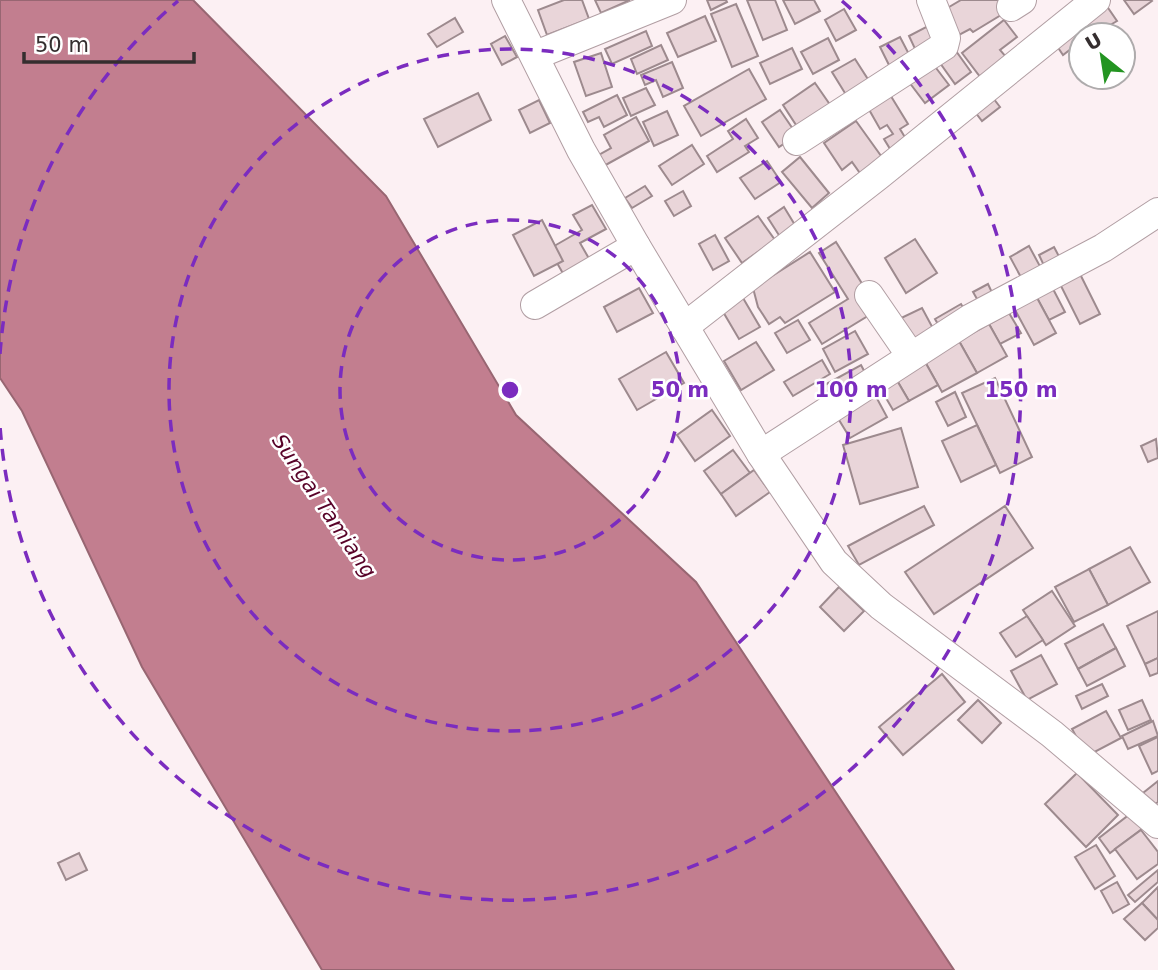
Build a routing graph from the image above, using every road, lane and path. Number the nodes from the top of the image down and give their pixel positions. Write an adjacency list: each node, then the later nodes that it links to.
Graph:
1 (506, 0): 5 (street)
2 (672, 0): 5 (street)
3 (931, 0): 6 (street)
4 (1096, 0): 11 (street)
5 (536, 55): 8 (street)
6 (797, 141)
7 (1158, 213): 12 (street)
8 (636, 246): 10 (street); 11 (street)
9 (869, 295): 12 (street)
10 (535, 305)
11 (684, 327): 13 (street)
12 (911, 356): 13 (street)
13 (761, 454): 14 (street)
14 (1158, 824)

